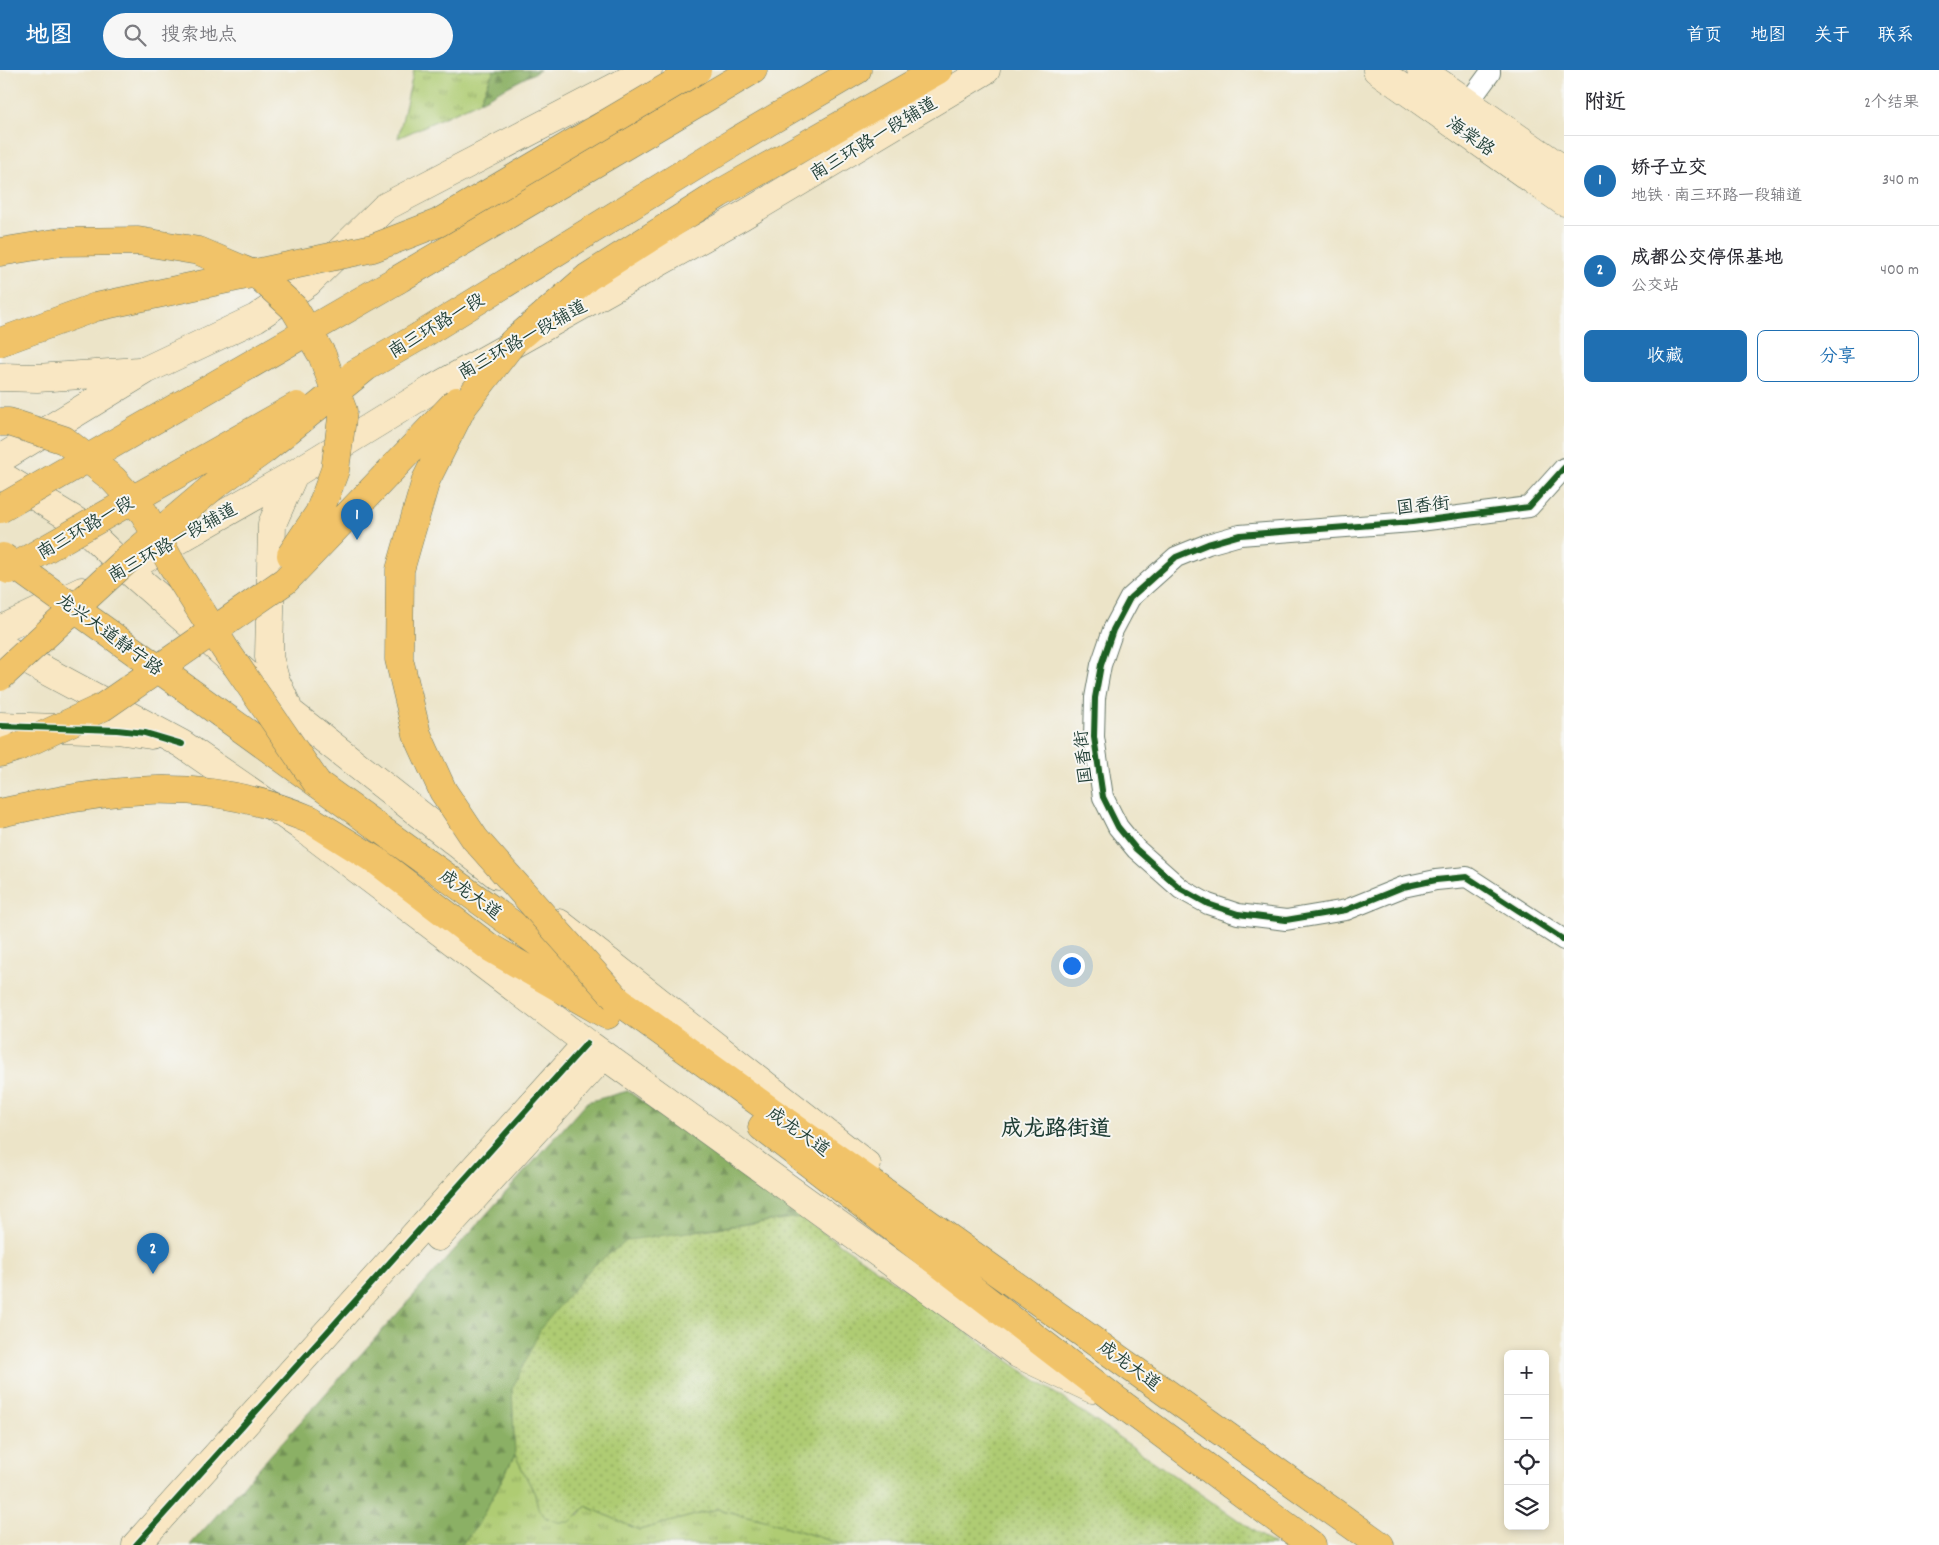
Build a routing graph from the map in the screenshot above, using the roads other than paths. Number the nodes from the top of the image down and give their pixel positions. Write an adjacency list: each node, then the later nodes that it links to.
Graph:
1 (648, 70): 19 (main road)
2 (697, 70): 14 (highway, bridge)
3 (753, 70): 26 (highway, bridge)
4 (857, 70): 18 (highway, 南三环路一段, bridge)
5 (938, 70): 17 (highway)
6 (986, 70): 24 (main road, 南三环路一段辅道)
7 (1377, 70): 12 (main road, 海棠路)
8 (1422, 70): 10 (main road, 海棠路)
9 (1490, 70): 10 (street)
10 (1468, 103): 11 (main road, 海棠路)
11 (1564, 170)
12 (1564, 202)
13 (0, 252): 29 (highway, bridge)
14 (96, 308): 15 (highway); 16 (highway)
15 (0, 321)
16 (0, 342)
17 (513, 342): 29 (highway, bridge); 41 (highway, bridge)
18 (370, 364): 27 (highway, 南三环路一段, bridge); 32 (highway, bridge)
19 (146, 370): 20 (main road); 22 (main road)
20 (0, 376)
21 (0, 422): 38 (highway, bridge)
22 (0, 459)
23 (1564, 468): 40 (street, 国香街)
24 (294, 474): 28 (main road, 南三环路一段辅道); 33 (main road)
25 (0, 475): 28 (main road)
26 (0, 509)
27 (2, 568): 34 (highway, 龙兴大道静宁路, bridge)
28 (127, 569): 30 (main road, 南三环路一段辅道); 33 (main road)
29 (229, 621): 37 (highway, bridge)
30 (0, 630)
31 (0, 646): 36 (main road)
32 (0, 676)
33 (291, 713): 44 (main road)
34 (215, 720): 38 (highway, 成龙大道, bridge); 41 (highway, 成龙大道)
35 (0, 726): 36 (main road)
36 (182, 744): 42 (main road)
37 (6, 750)
38 (317, 783): 41 (highway, 成龙大道, bridge)
39 (0, 813): 41 (highway, bridge)
40 (1564, 940)
41 (611, 1006): 43 (highway, 成龙大道)
42 (595, 1050): 45 (main road); 46 (main road); 47 (main road)
43 (784, 1132): 44 (highway, 成龙大道); 45 (highway, 成龙大道)
44 (962, 1245): 49 (highway, 成龙大道)
45 (1116, 1399): 48 (highway, 成龙大道)
46 (136, 1545)
47 (158, 1545)
48 (1312, 1545)
49 (1380, 1545)

